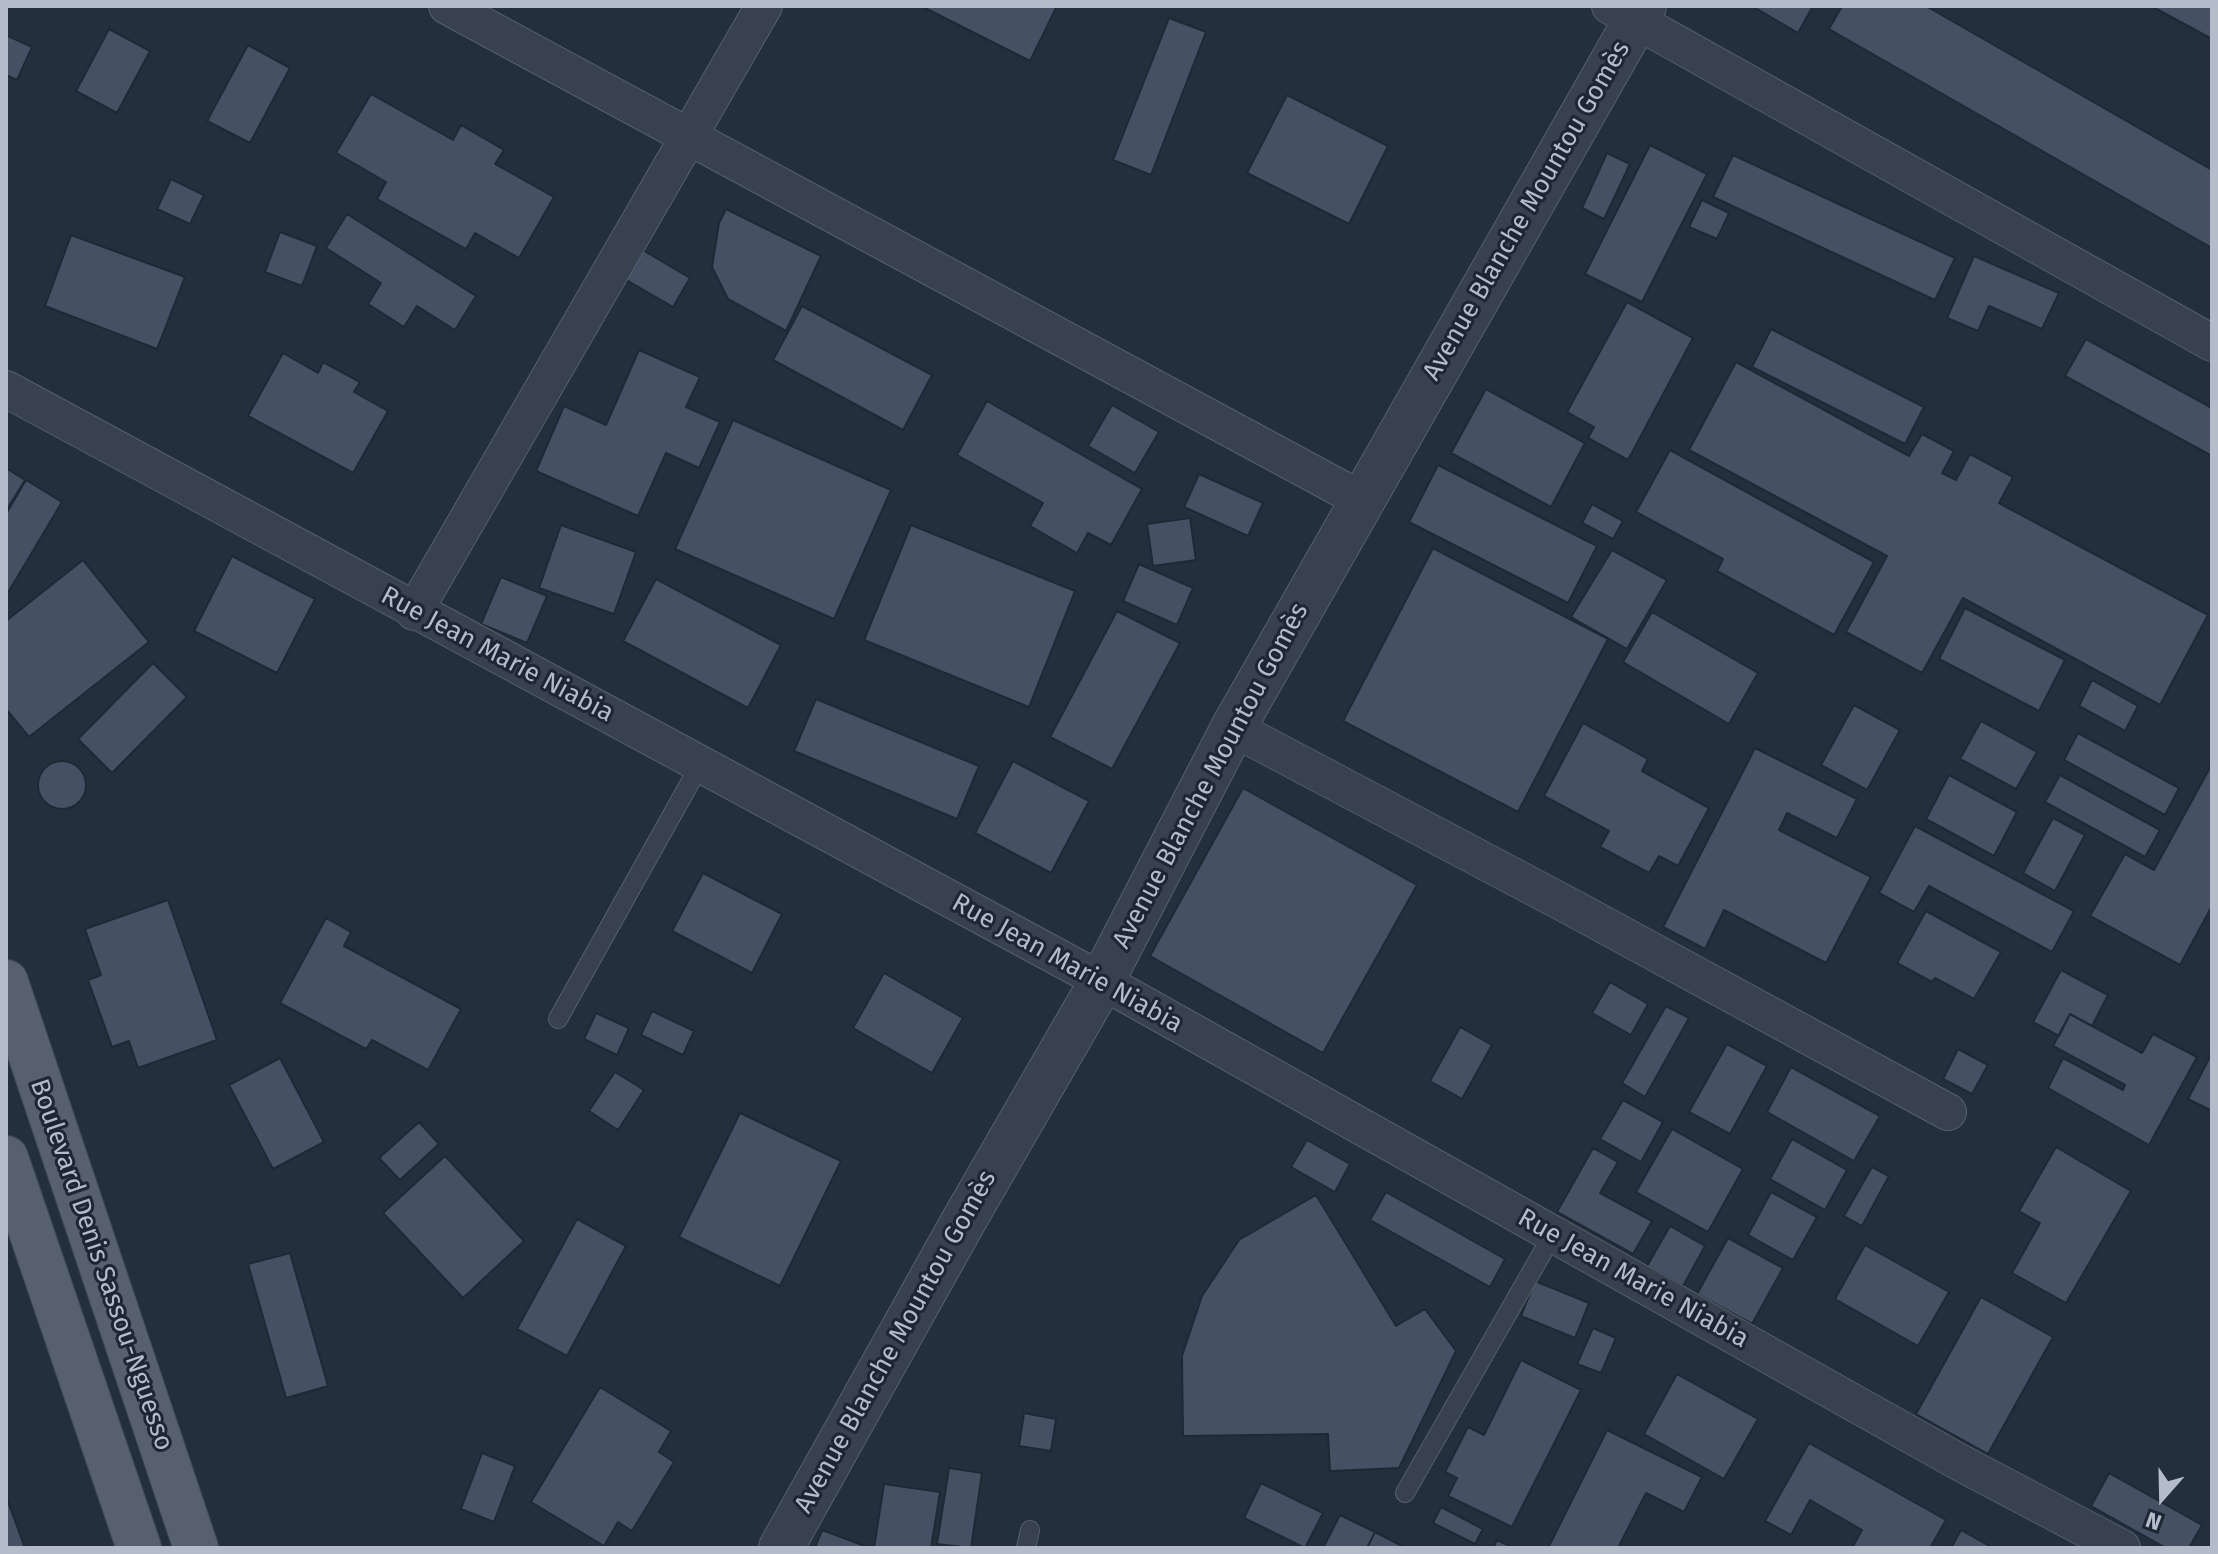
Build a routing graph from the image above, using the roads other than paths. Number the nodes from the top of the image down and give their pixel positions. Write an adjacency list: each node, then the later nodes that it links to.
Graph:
1 (447, 6): 4 (street)
2 (764, 6): 4 (street)
3 (1630, 11): 5 (street); 7 (street, Avenue Blanche Mountou Gomès)
4 (688, 137): 7 (street); 8 (street)
5 (2212, 343)
6 (6, 389): 8 (street, Rue Jean Marie Niabia)
7 (1362, 500): 9 (street, Avenue Blanche Mountou Gomès)
8 (414, 612): 10 (street, Rue Jean Marie Niabia)
9 (1233, 728): 11 (street, Avenue Blanche Mountou Gomès); 14 (street)
10 (701, 763): 11 (street, Rue Jean Marie Niabia); 13 (lane)
11 (1102, 981): 16 (street, Rue Jean Marie Niabia); 20 (street, Avenue Blanche Mountou Gomès)
12 (6, 982): 19 (main road, Boulevard Denis Sassou-Nguesso)
13 (558, 1019)
14 (1948, 1112)
15 (6, 1158): 18 (main road)
16 (1553, 1234): 17 (lane); 21 (street, Rue Jean Marie Niabia)
17 (1405, 1493)
18 (139, 1548)
19 (196, 1548)
20 (781, 1548)
21 (2122, 1548)

